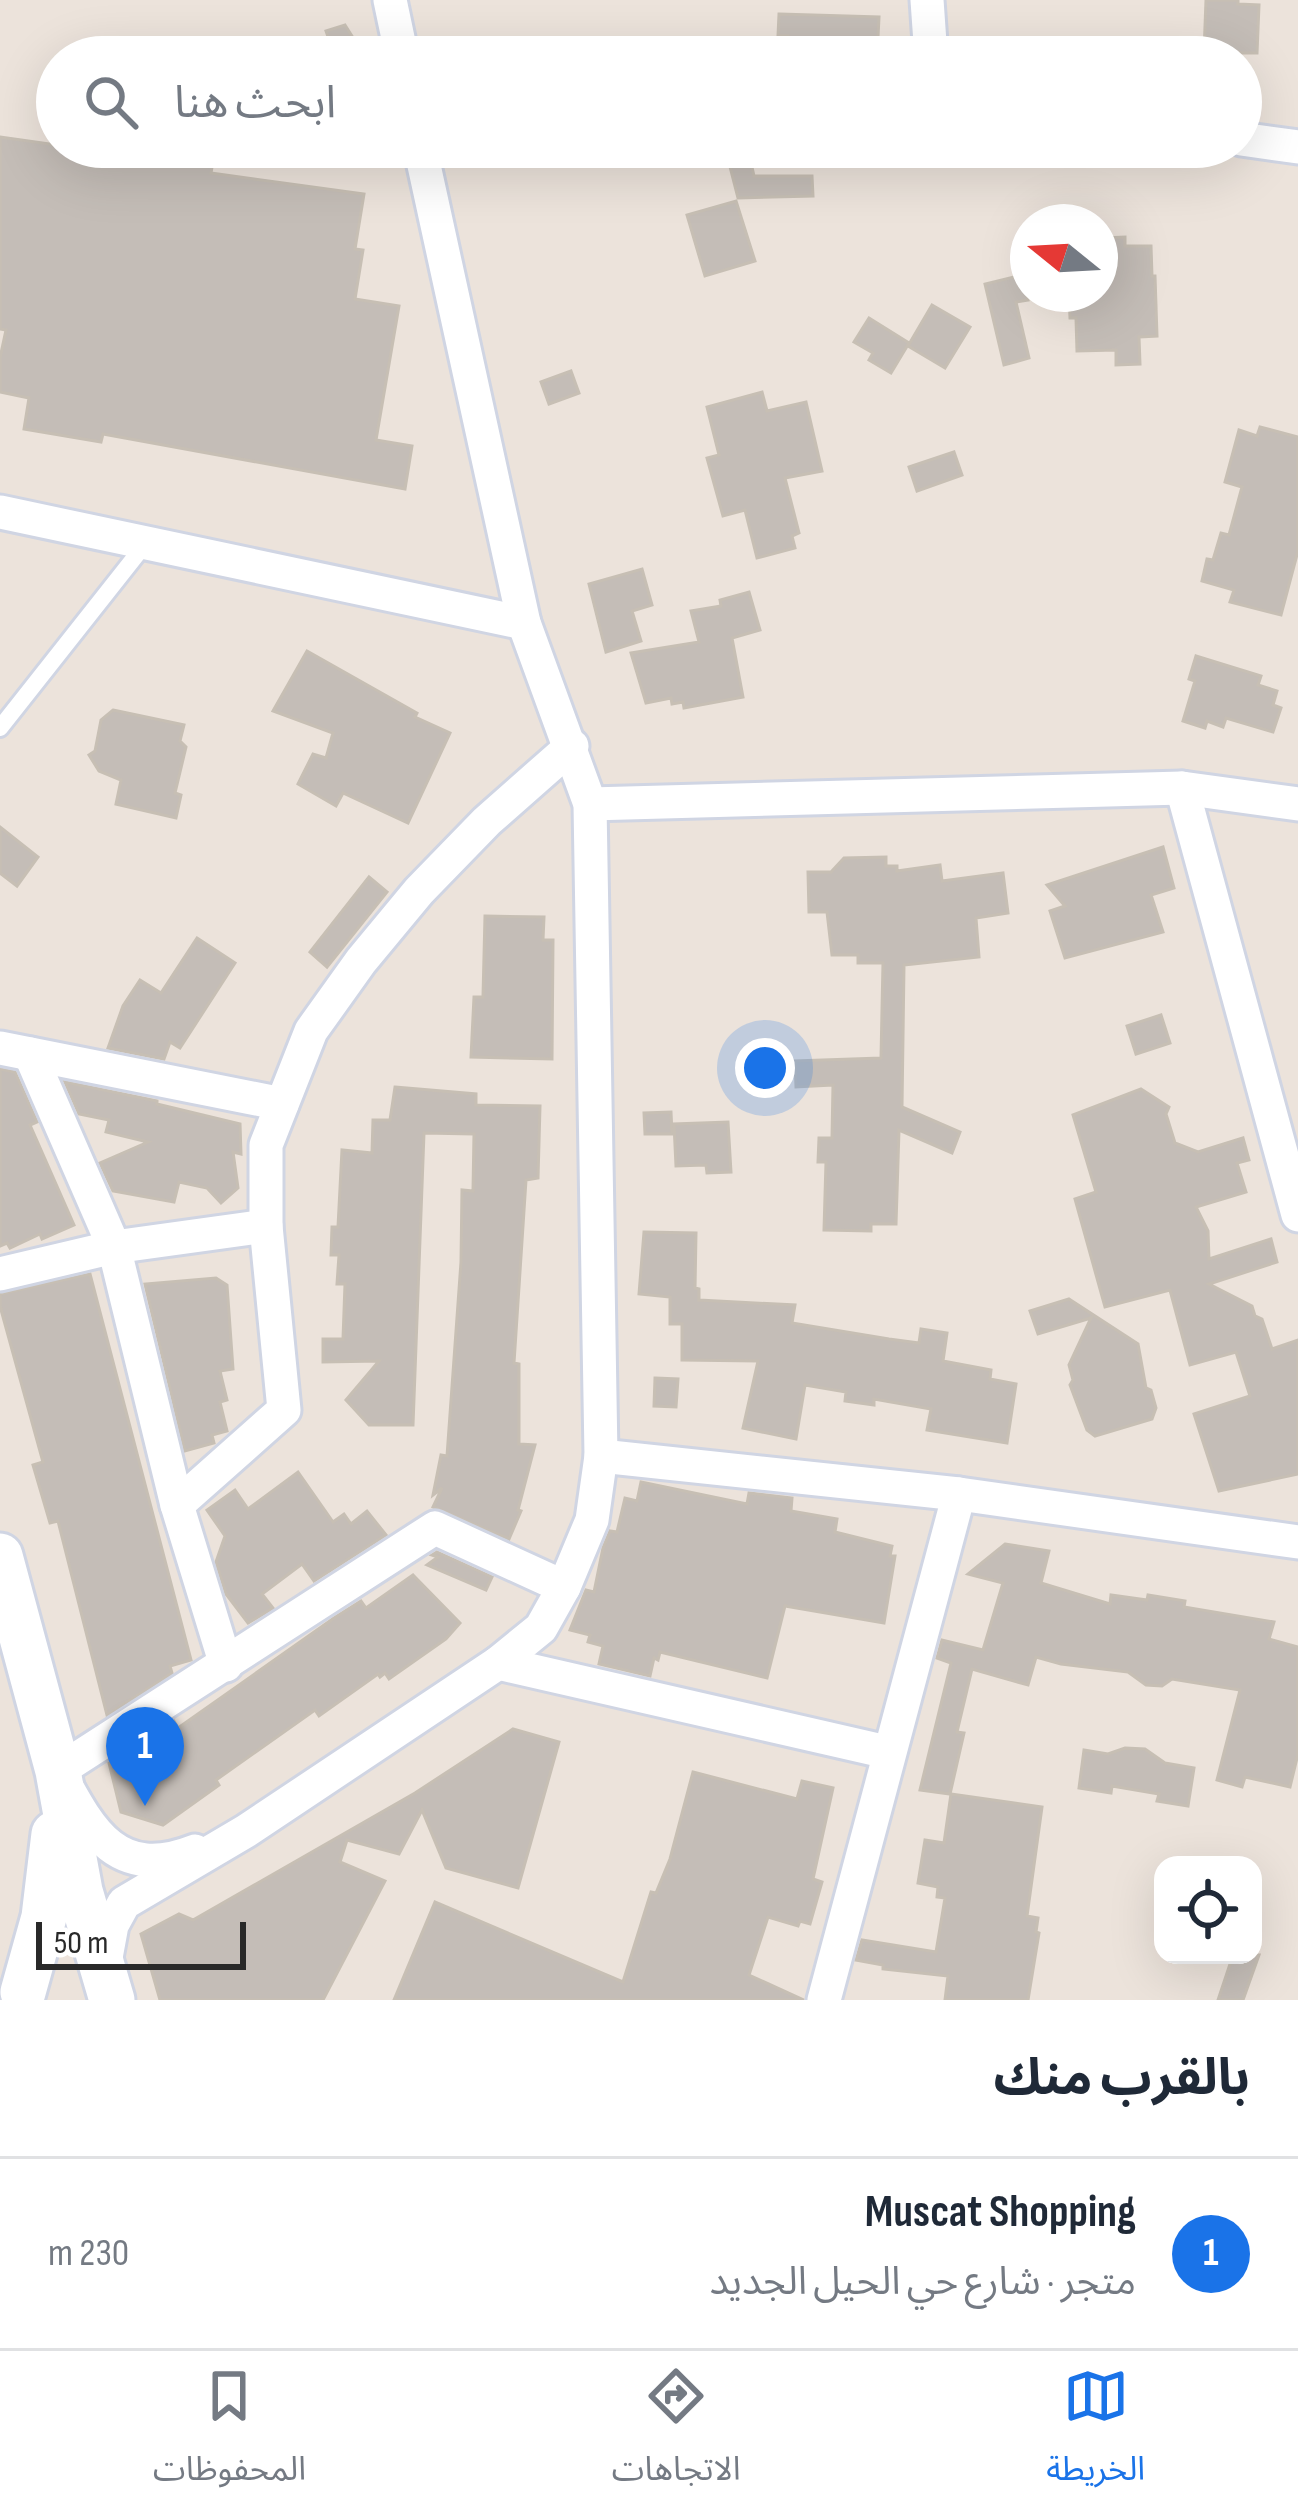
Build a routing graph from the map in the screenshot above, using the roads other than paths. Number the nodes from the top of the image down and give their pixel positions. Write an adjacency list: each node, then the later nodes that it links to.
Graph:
1 (390, 0): 3 (street)
2 (928, 0): 4 (street)
3 (398, 36)
4 (930, 36)
5 (1262, 140): 6 (street)
6 (1298, 147)
7 (425, 168): 10 (street)
8 (0, 512): 9 (street)
9 (146, 543): 10 (street); 11 (lane)
10 (524, 623): 12 (street)
11 (0, 728)
12 (572, 746): 14 (street); 17 (street)
13 (1182, 788): 14 (street); 15 (street); 18 (street)
14 (590, 804): 22 (street)
15 (1298, 804)
16 (15, 1051): 17 (street); 20 (street)
17 (282, 1105): 19 (street)
18 (1298, 1215)
19 (266, 1226): 20 (street); 24 (street)
20 (114, 1247): 21 (street); 24 (street)
21 (0, 1274)
22 (602, 1456): 23 (street); 27 (street)
23 (959, 1494): 25 (street); 31 (street)
24 (177, 1505): 30 (street)
25 (1298, 1541)
26 (0, 1556): 28 (street)
27 (564, 1587): 29 (street); 30 (street)
28 (13, 1653): 32 (street)
29 (498, 1663): 31 (street); 33 (street)
30 (226, 1665): 32 (street)
31 (887, 1752): 36 (street)
32 (58, 1771): 33 (street); 34 (street); 35 (street)
33 (246, 1832): 34 (street)
34 (108, 1992): 35 (street)
35 (19, 1996)
36 (824, 2000)

